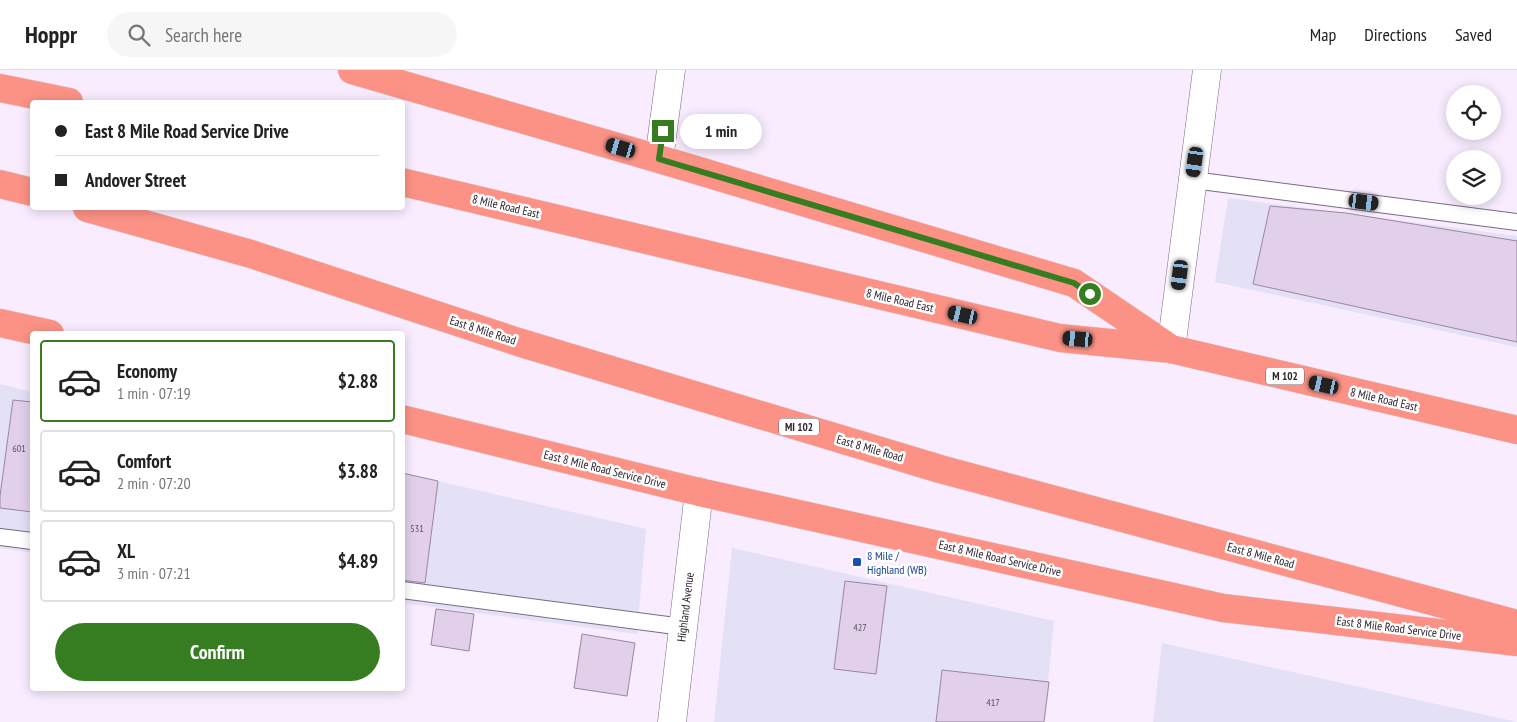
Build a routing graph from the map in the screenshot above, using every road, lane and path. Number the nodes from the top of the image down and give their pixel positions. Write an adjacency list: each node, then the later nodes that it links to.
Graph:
1 (352, 70): 6 (highway)
2 (671, 70): 6 (street)
3 (1207, 70): 7 (street)
4 (0, 88): 5 (highway)
5 (58, 100)
6 (659, 159): 15 (highway)
7 (1193, 180): 12 (lane); 15 (street)
8 (405, 183): 15 (highway, 8 Mile Road East)
9 (0, 184): 10 (highway)
10 (30, 192)
11 (94, 210): 22 (highway, East 8 Mile Road / MI 102)
12 (1517, 222)
13 (0, 323): 14 (highway)
14 (36, 331)
15 (1170, 348): 17 (highway, 8 Mile Road East / M 102)
16 (405, 420): 18 (highway, East 8 Mile Road Service Drive)
17 (1517, 430)
18 (699, 492): 23 (street, Highland Avenue); 24 (highway, East 8 Mile Road Service Drive)
19 (0, 537): 20 (lane)
20 (30, 541)
21 (405, 590): 23 (lane)
22 (1517, 624)
23 (682, 627): 25 (street, Highland Avenue)
24 (1517, 642)
25 (672, 722)

